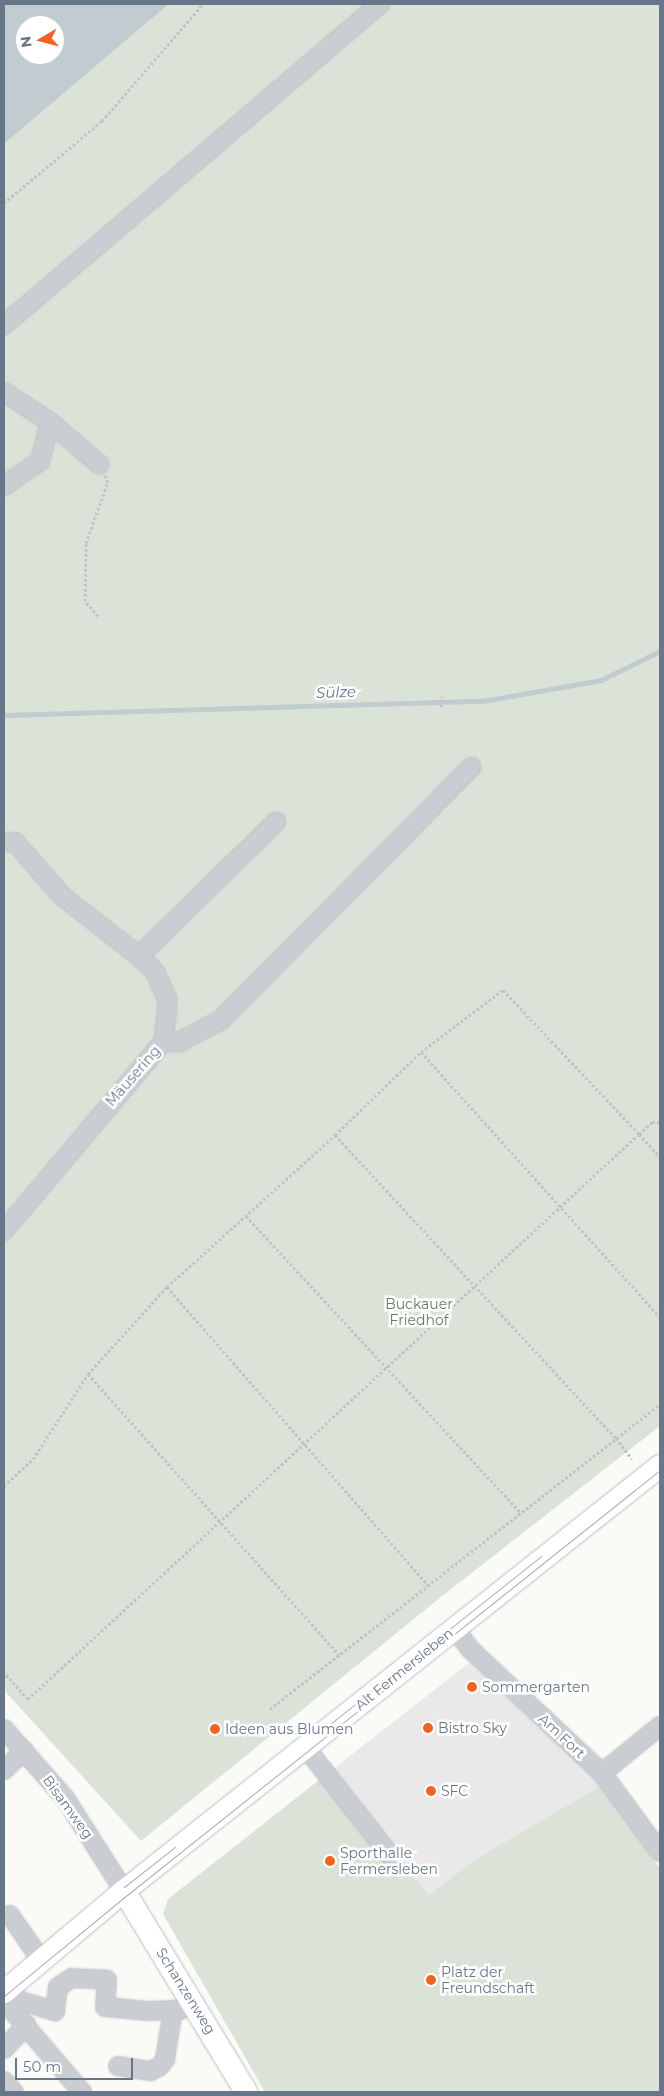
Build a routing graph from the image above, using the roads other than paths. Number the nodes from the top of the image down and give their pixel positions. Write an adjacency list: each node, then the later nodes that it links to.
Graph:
1 (380, 4): 2 (street)
2 (4, 325)
3 (4, 392): 4 (street)
4 (50, 422): 5 (street); 6 (street)
5 (99, 464)
6 (4, 486)
7 (470, 767): 11 (street)
8 (276, 822): 10 (street)
9 (4, 842): 10 (street, Mäusering)
10 (139, 956): 11 (street, Mäusering)
11 (163, 1042): 12 (street, Mäusering)
12 (4, 1230)
13 (660, 1466): 14 (main road, Alt Fermersleben)
14 (455, 1629): 17 (main road, Alt Fermersleben); 20 (street, Am Fort)
15 (660, 1726): 20 (street)
16 (4, 1729): 18 (street, Bisamweg)
17 (306, 1748): 22 (street); 23 (main road, Alt Fermersleben)
18 (24, 1751): 19 (street); 23 (street, Bisamweg)
19 (4, 1770)
20 (602, 1773): 21 (street, Am Fort)
21 (660, 1852)
22 (393, 1858)
23 (124, 1891): 25 (main road, Alt Fermersleben); 27 (main road, Schanzenweg)
24 (10, 1915): 25 (street)
25 (41, 1960): 26 (main road, Alt Fermersleben)
26 (5, 1994): 28 (street); 29 (street)
27 (195, 2004): 28 (street); 35 (main road, Schanzenweg)
28 (173, 2010): 31 (street)
29 (26, 2026): 30 (street); 34 (street)
30 (4, 2049)
31 (118, 2066)
32 (4, 2081): 33 (street)
33 (14, 2092)
34 (82, 2092)
35 (245, 2092)

